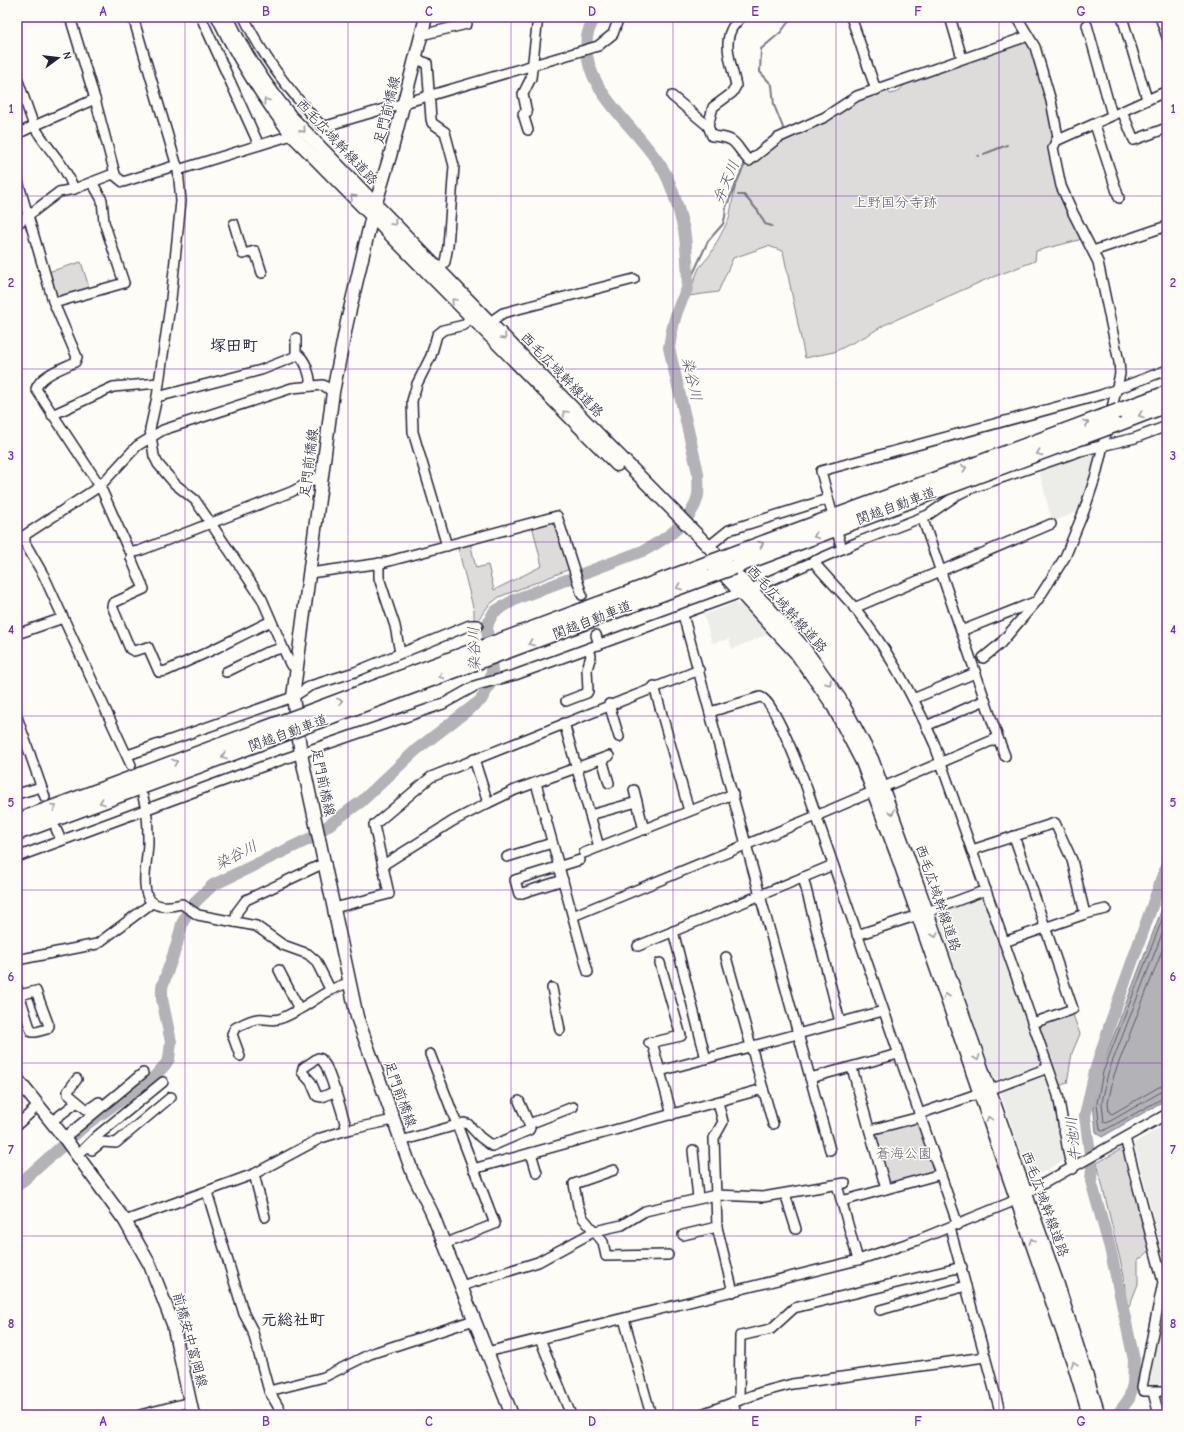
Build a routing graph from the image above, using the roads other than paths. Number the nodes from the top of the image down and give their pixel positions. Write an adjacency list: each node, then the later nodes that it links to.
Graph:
1 (70, 17): 29 (street)
2 (133, 17): 43 (street)
3 (201, 17): 42 (street)
4 (218, 17): 40 (main road, 西毛広域幹線道路, one-way to 4)
5 (227, 17): 49 (main road, 西毛広域幹線道路, one-way to 49)
6 (244, 17): 31 (street)
7 (426, 17): 18 (main road, 足門前橋線)
8 (538, 17): 23 (street)
9 (619, 17): 23 (street)
10 (741, 17): 36 (street)
11 (851, 17): 25 (street)
12 (950, 17): 21 (street)
13 (1017, 17): 19 (street)
14 (1122, 17): 30 (street)
15 (1160, 17): 20 (street)
16 (468, 24): 18 (street)
17 (1087, 25): 33 (street)
18 (421, 35): 22 (main road, 足門前橋線)
19 (1028, 36): 21 (street); 41 (street)
20 (1167, 37)
21 (962, 58): 25 (street)
22 (415, 59): 28 (street); 31 (main road, 足門前橋線)
23 (531, 66): 28 (street); 38 (street)
24 (17, 78): 35 (street)
25 (876, 90): 36 (street)
26 (1167, 91): 30 (street)
27 (672, 96): 36 (street)
28 (429, 97): 31 (street); 56 (street)
29 (95, 99): 35 (street); 44 (street)
30 (1147, 99): 32 (street)
31 (404, 103): 49 (main road, 足門前橋線)
32 (1122, 111): 33 (street); 37 (street)
33 (1112, 115): 34 (street)
34 (1095, 124): 41 (street); 48 (street)
35 (34, 126): 39 (street); 47 (street)
36 (708, 126)
37 (1167, 128)
38 (528, 130)
39 (17, 134)
40 (292, 135): 42 (street); 51 (main road, 西毛広域幹線道路, one-way to 40)
41 (1056, 141): 55 (street)
42 (259, 145): 43 (street)
43 (177, 167): 44 (street); 65 (street)
44 (115, 174): 46 (street)
45 (17, 178): 50 (street)
46 (92, 182): 47 (street); 59 (street)
47 (74, 188): 50 (street)
48 (1119, 198)
49 (375, 204): 51 (main road, 足門前橋線); 56 (main road, 西毛広域幹線道路, one-way to 56)
50 (28, 214): 52 (street); 59 (street)
51 (372, 216): 60 (main road, 西毛広域幹線道路, one-way to 51); 68 (main road, 足門前橋線)
52 (17, 224)
53 (234, 224): 57 (street)
54 (1167, 226): 55 (street)
55 (1092, 251): 67 (street)
56 (438, 270): 61 (main road, 西毛広域幹線道路)
57 (262, 273)
58 (634, 279): 61 (street)
59 (54, 303): 72 (street)
60 (470, 318): 81 (main road, 西毛広域幹線道路, one-way to 60); 88 (street)
61 (490, 322): 81 (main road, 西毛広域幹線道路, one-way to 81)
62 (296, 338): 63 (street)
63 (296, 353): 66 (street); 70 (street)
64 (1167, 370): 67 (street)
65 (159, 383): 70 (street); 72 (street)
66 (311, 386): 68 (street); 75 (street)
67 (1116, 390): 76 (street); 79 (street)
68 (333, 392): 77 (main road, 足門前橋線)
69 (1167, 393): 73 (highway, 関越自動車道)
70 (157, 397): 75 (street)
71 (1167, 405): 73 (highway, 関越自動車道, one-way to 73)
72 (52, 415): 78 (street)
73 (1117, 418): 126 (highway, 関越自動車道, bridge)
74 (1167, 426): 76 (street)
75 (151, 436): 78 (street); 83 (street)
76 (1104, 444): 82 (street); 98 (street)
77 (322, 476): 83 (street); 94 (main road, 足門前橋線)
78 (100, 486): 87 (street); 91 (street)
79 (828, 499): 80 (street); 89 (street)
80 (831, 509)
81 (674, 517): 85 (main road, 西毛広域幹線道路)
82 (922, 518): 90 (street); 95 (street)
83 (210, 523): 91 (street); 102 (street)
84 (1051, 524): 95 (street)
85 (688, 532): 89 (main road, 西毛広域幹線道路); 96 (main road, 西毛広域幹線道路)
86 (838, 535): 90 (street)
87 (21, 536): 101 (street)
88 (447, 546): 93 (street); 97 (street)
89 (708, 548): 96 (main road, 西毛広域幹線道路)
90 (842, 549): 92 (street)
91 (132, 552): 102 (street)
92 (815, 561): 96 (street); 99 (street)
93 (379, 563): 94 (street); 110 (street)
94 (310, 573): 112 (main road, 足門前橋線)
95 (941, 573): 99 (street); 104 (street)
96 (746, 591): 100 (street); 141 (main road, 西毛広域幹線道路)
97 (582, 595)
98 (1037, 601): 104 (street); 111 (street)
99 (854, 608): 118 (street)
100 (683, 615): 107 (street); 113 (street)
101 (63, 618): 105 (street); 131 (street)
102 (271, 621): 108 (street)
103 (478, 625): 110 (street)
104 (961, 631): 115 (street)
105 (17, 634)
106 (596, 635): 107 (street)
107 (600, 645): 109 (street)
108 (282, 648): 112 (street); 114 (street)
109 (590, 648): 120 (street); 130 (street)
110 (400, 652): 117 (street)
111 (983, 658)
112 (296, 668): 117 (main road, 足門前橋線)
113 (699, 670): 116 (street); 122 (street)
114 (226, 672)
115 (975, 673): 118 (street); 119 (street)
116 (654, 686): 121 (street); 149 (street)
117 (294, 696): 130 (main road, 足門前橋線); 131 (street)
118 (913, 699): 125 (street)
119 (985, 700): 125 (street); 129 (street)
120 (566, 701)
121 (609, 704): 124 (street); 128 (street)
122 (710, 712): 143 (street); 151 (street)
123 (17, 717): 127 (street)
124 (564, 723): 133 (street); 136 (street)
125 (926, 726): 134 (street)
126 (286, 727): 152 (highway, 関越自動車道, one-way to 126); 155 (highway, 関越自動車道, one-way to 155)
127 (19, 730): 139 (street)
128 (619, 737)
129 (998, 738): 132 (street); 134 (street)
130 (300, 754): 148 (street); 164 (main road, 足門前橋線)
131 (128, 755): 135 (street)
132 (1005, 756)
133 (474, 759): 147 (street); 165 (street)
134 (942, 764): 141 (street); 161 (street)
135 (131, 765)
136 (577, 768): 137 (street); 138 (street); 150 (street)
137 (536, 783): 147 (street); 158 (street)
138 (609, 783)
139 (41, 787): 142 (street); 144 (street)
140 (634, 790): 146 (street)
141 (879, 790): 151 (street); 175 (main road, 西毛広域幹線道路)
142 (17, 794)
143 (733, 794): 149 (street); 159 (street)
144 (45, 797)
145 (143, 798): 148 (street)
146 (637, 802): 150 (street); 154 (street)
147 (488, 803): 165 (street)
148 (146, 809): 157 (street); 172 (street)
149 (689, 811): 154 (street)
150 (590, 815): 160 (street)
151 (816, 816): 159 (street); 166 (street)
152 (17, 821)
153 (56, 828): 157 (street)
154 (644, 830): 160 (street)
155 (17, 834)
156 (1014, 836): 161 (street); 176 (street); 179 (street)
157 (61, 840): 162 (street)
158 (552, 843): 163 (street); 167 (street)
159 (747, 845): 171 (street); 177 (street)
160 (599, 847): 167 (street)
161 (972, 850): 170 (street)
162 (17, 857)
163 (507, 857)
164 (326, 864): 173 (main road, 足門前橋線); 178 (street)
165 (383, 865): 173 (street)
166 (833, 865): 168 (street); 181 (street)
167 (558, 866): 169 (street); 169 (street)
168 (803, 877): 171 (street); 195 (street)
169 (563, 880): 177 (street)
170 (986, 890): 175 (street); 182 (street)
171 (760, 895): 180 (street); 198 (street)
172 (152, 903): 178 (street); 185 (street)
173 (334, 908): 189 (main road, 足門前橋線)
174 (1106, 909): 176 (street)
175 (922, 914): 181 (street); 214 (main road, 西毛広域幹線道路)
176 (1085, 914): 179 (street)
177 (572, 916): 188 (street)
178 (235, 922): 191 (street)
179 (1046, 927): 182 (street); 196 (street)
180 (673, 931): 183 (street); 203 (street)
181 (857, 935): 194 (street)
182 (1004, 942): 196 (street)
183 (638, 946)
184 (726, 957): 199 (street)
185 (17, 960)
186 (660, 963): 206 (street)
187 (279, 970): 193 (street)
188 (588, 972)
189 (349, 983): 191 (street); 225 (main road, 足門前橋線)
190 (552, 988): 197 (street)
191 (330, 989): 193 (street)
192 (18, 992): 192 (street)
193 (299, 1010): 202 (street)
194 (883, 1011): 195 (street); 201 (street)
195 (840, 1022): 198 (street)
196 (1033, 1023): 205 (street)
197 (560, 1030)
198 (798, 1034): 199 (street); 208 (street)
199 (751, 1046): 203 (street); 212 (street)
200 (430, 1054): 230 (street)
201 (898, 1054): 204 (street); 224 (street)
202 (240, 1056)
203 (706, 1059): 206 (street)
204 (852, 1068): 208 (street); 232 (street)
205 (1048, 1068): 214 (street); 240 (street)
206 (660, 1071): 223 (street)
207 (143, 1074): 234 (street)
208 (810, 1078): 237 (street)
209 (17, 1079): 220 (main road)
210 (77, 1079): 219 (street)
211 (163, 1082): 239 (street)
212 (763, 1089): 218 (street); 228 (street)
213 (336, 1091): 231 (street)
214 (984, 1092): 224 (street); 250 (main road, 西毛広域幹線道路)
215 (104, 1098): 219 (street)
216 (172, 1098): 239 (street)
217 (519, 1101): 227 (street)
218 (718, 1102): 223 (street); 249 (street)
219 (76, 1103): 226 (street)
220 (38, 1106): 226 (main road); 229 (street)
221 (573, 1107): 227 (street)
222 (1167, 1114): 233 (street)
223 (672, 1115): 238 (street)
224 (920, 1115): 232 (street); 245 (street)
225 (393, 1120): 231 (street); 235 (main road, 足門前橋線)
226 (51, 1122): 234 (main road)
227 (530, 1124): 230 (street)
228 (773, 1124)
229 (17, 1125)
230 (456, 1126): 235 (street); 241 (street)
231 (347, 1130): 244 (street)
232 (870, 1130): 246 (street)
233 (1125, 1138): 240 (street); 275 (street)
234 (65, 1139): 239 (main road, 前橋安中富岡線)
235 (401, 1141): 260 (main road, 足門前橋線)
236 (693, 1150): 251 (street)
237 (830, 1150)
238 (531, 1153): 241 (street); 243 (street)
239 (77, 1157): 254 (main road, 前橋安中富岡線)
240 (1073, 1168): 250 (street)
241 (473, 1169): 260 (street)
242 (614, 1170): 258 (street)
243 (537, 1173)
244 (254, 1174): 247 (street); 253 (street)
245 (941, 1174): 246 (street); 255 (street)
246 (886, 1188): 252 (street)
247 (207, 1192): 254 (street); 273 (street)
248 (785, 1194): 249 (street); 252 (street); 257 (street)
249 (716, 1195): 251 (street); 256 (street)
250 (1022, 1197): 255 (street); 278 (main road, 西毛広域幹線道路)
251 (698, 1198): 258 (street)
252 (842, 1201): 262 (street)
253 (265, 1217)
254 (125, 1221): 277 (main road, 前橋安中富岡線)
255 (954, 1226): 262 (street); 263 (street)
256 (717, 1227): 259 (street); 266 (street)
257 (796, 1229)
258 (595, 1231): 261 (street); 264 (street)
259 (683, 1235)
260 (444, 1244): 264 (main road, 足門前橋線)
261 (668, 1254)
262 (858, 1260): 266 (street)
263 (962, 1268): 265 (street); 276 (street)
264 (461, 1286): 269 (main road, 足門前橋線)
265 (966, 1286): 267 (street); 272 (street)
266 (734, 1292): 268 (street)
267 (880, 1310)
268 (624, 1319): 270 (street); 284 (street)
269 (474, 1320): 271 (main road, 足門前橋線); 273 (street)
270 (540, 1339): 271 (street); 283 (street)
271 (487, 1352): 282 (main road, 足門前橋線)
272 (985, 1357): 276 (street); 287 (street)
273 (269, 1391): 281 (street)
274 (1167, 1391): 275 (street)
275 (1153, 1392): 288 (street)
276 (736, 1401): 285 (street); 286 (street)
277 (190, 1402): 279 (street); 280 (main road, 前橋安中富岡線)
278 (1095, 1414)
279 (140, 1415)
280 (193, 1415)
281 (283, 1415)
282 (512, 1415)
283 (571, 1415)
284 (650, 1415)
285 (699, 1415)
286 (736, 1415)
287 (1001, 1415)
288 (1159, 1415)

